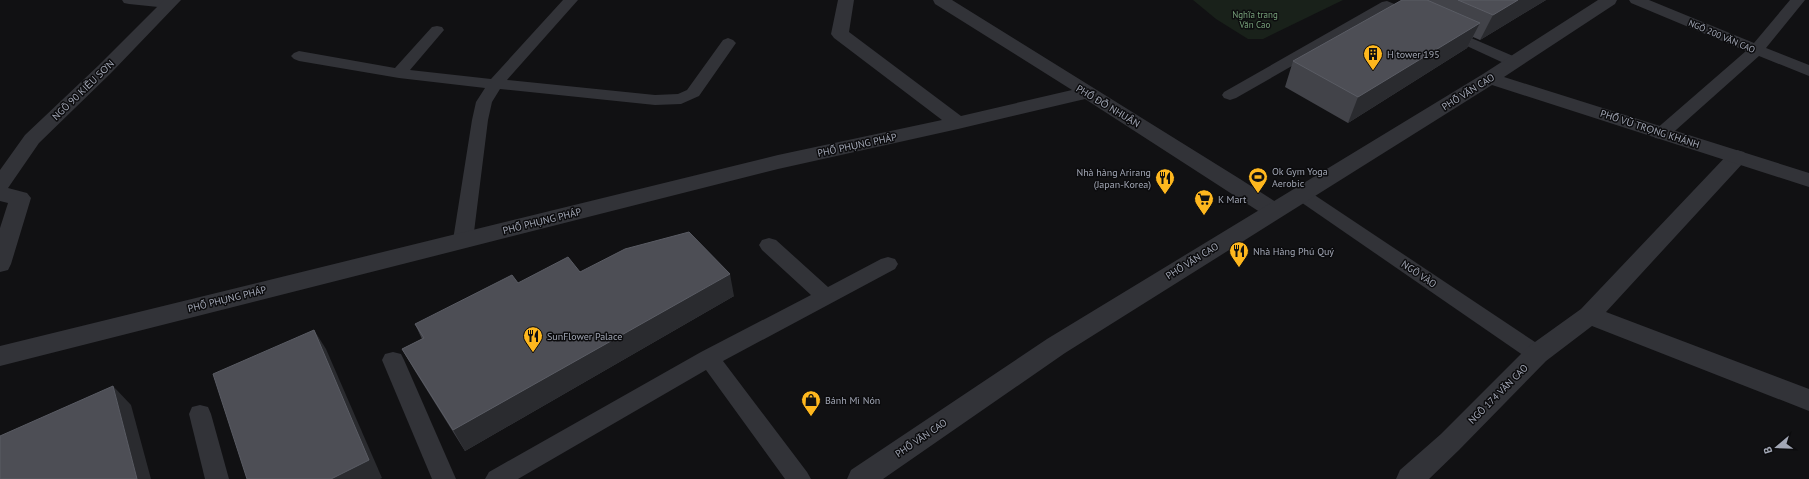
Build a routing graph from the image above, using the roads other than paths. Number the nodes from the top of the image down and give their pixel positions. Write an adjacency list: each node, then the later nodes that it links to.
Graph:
1 (129, 0): 8 (lane)
2 (572, 0): 18 (lane)
3 (846, 0): 21 (street)
4 (941, 0): 19 (street, PHỐ ĐỖ NHUẬN)
5 (1609, 0): 14 (street, PHỐ VĂN CAO)
6 (1636, 0): 12 (lane, NGÕ 200 VĂN CAO)
7 (1798, 0): 12 (lane)
8 (170, 2): 25 (street, NGÕ 90 KIỀU SƠN)
9 (1391, 2): 14 (lane); 20 (lane)
10 (437, 30): 16 (lane)
11 (728, 43): 18 (lane)
12 (1756, 50): 15 (lane, NGÕ 200 VĂN CAO); 22 (lane)
13 (299, 56): 16 (lane)
14 (1514, 62): 17 (street, PHỐ VĂN CAO)
15 (1809, 71)
16 (399, 73): 18 (lane)
17 (1490, 78): 22 (street, PHỐ VŨ TRỌNG KHÁNH); 27 (street, PHỐ VĂN CAO)
18 (494, 84): 29 (lane)
19 (1085, 93): 21 (street, PHỐ PHỤNG PHÁP); 28 (street, PHỐ ĐỖ NHUẬN)
20 (1230, 95)
21 (958, 124): 29 (street, PHỐ PHỤNG PHÁP)
22 (1661, 134): 23 (street, PHỐ VŨ TRỌNG KHÁNH)
23 (1737, 157): 24 (street, PHỐ VŨ TRỌNG KHÁNH); 34 (street, NGÕ 174 VĂN CAO)
24 (1809, 180)
25 (0, 185)
26 (0, 193): 31 (street)
27 (1301, 194): 28 (street, PHỐ VĂN CAO); 35 (lane, NGÕ VÀO)
28 (1274, 211): 45 (street, PHỐ VĂN CAO)
29 (463, 240): 36 (street, PHỐ PHỤNG PHÁP)
30 (769, 245): 33 (lane)
31 (0, 264)
32 (888, 264): 33 (lane)
33 (825, 296): 37 (lane)
34 (1589, 315): 35 (street, NGÕ 174 VĂN CAO); 39 (street)
35 (1537, 354): 46 (street, NGÕ 174 VĂN CAO)
36 (0, 356)
37 (709, 358): 43 (lane); 44 (lane)
38 (393, 360): 42 (lane)
39 (1809, 400)
40 (200, 414): 41 (lane)
41 (217, 479)
42 (444, 479)
43 (497, 479)
44 (799, 479)
45 (861, 479)
46 (1410, 479)

